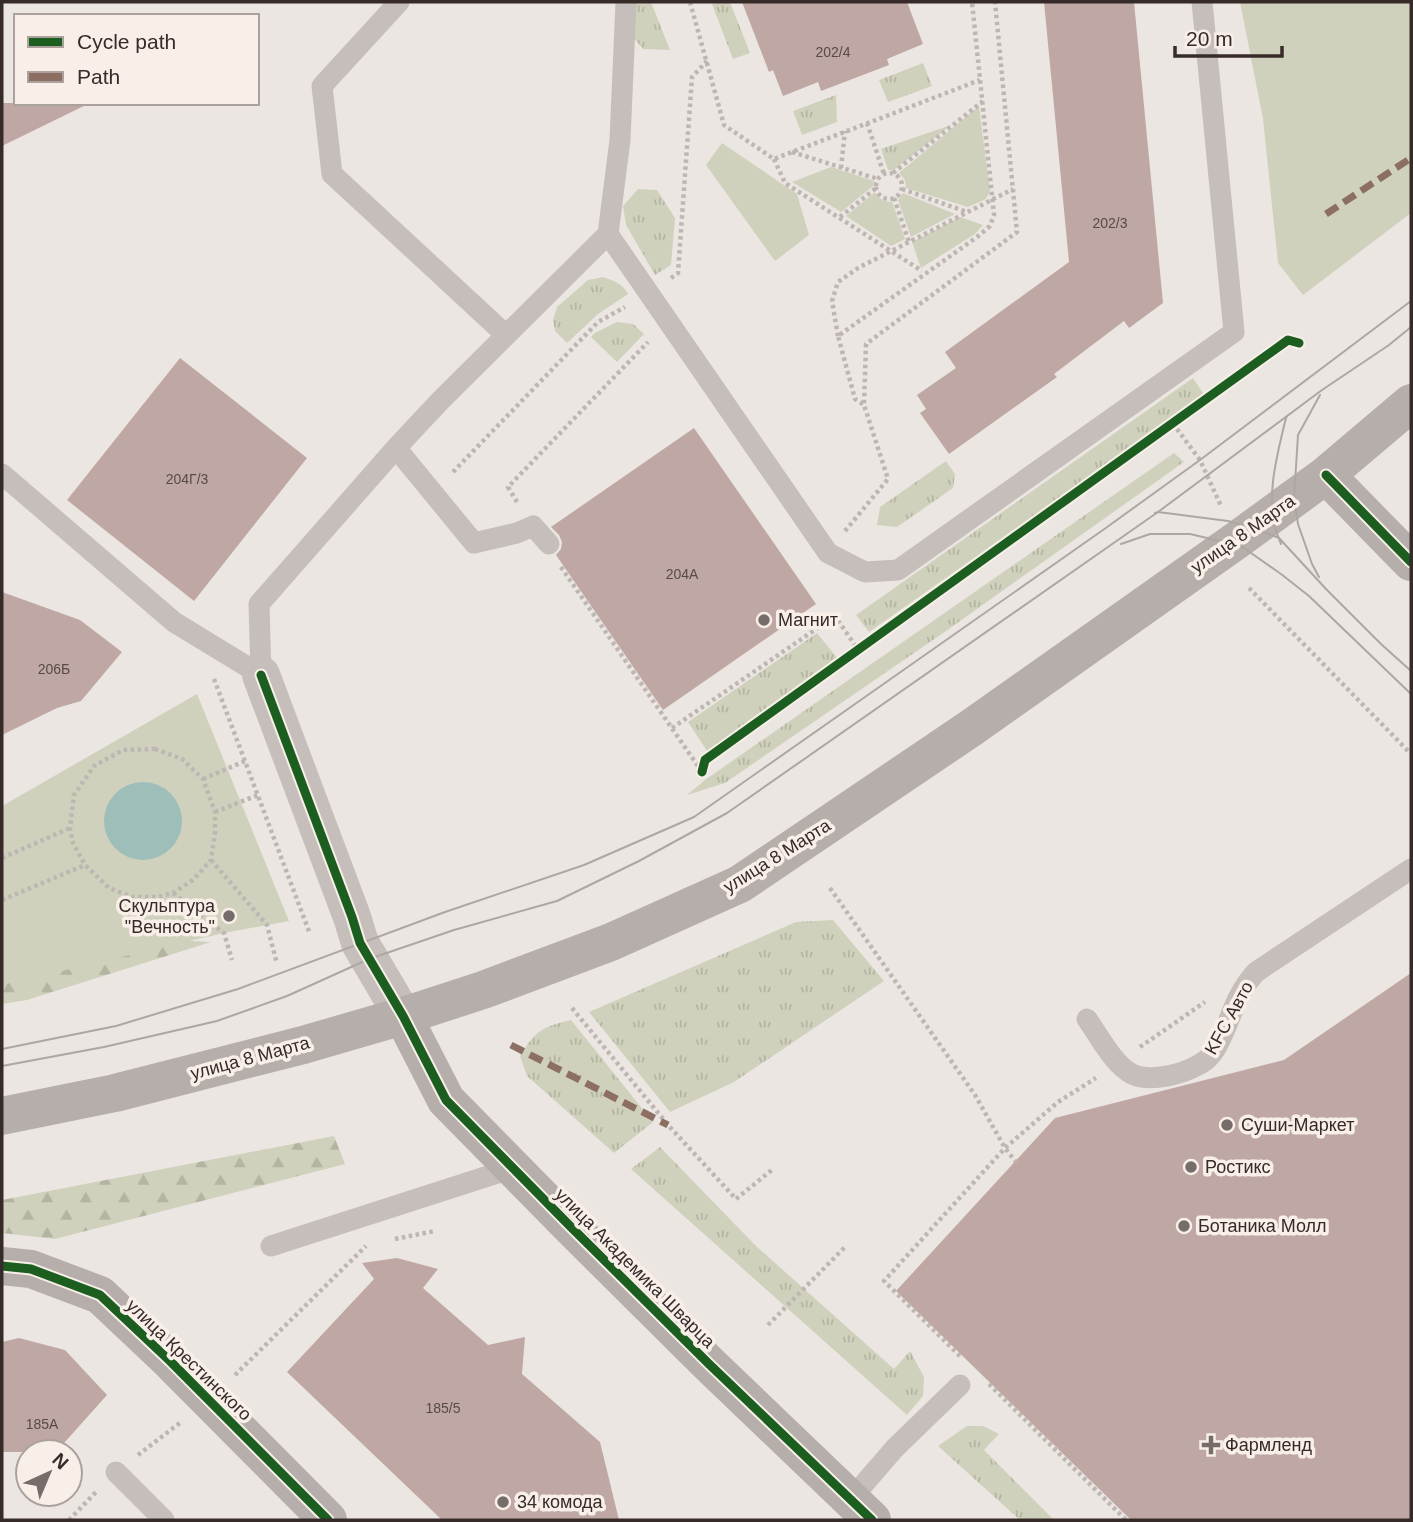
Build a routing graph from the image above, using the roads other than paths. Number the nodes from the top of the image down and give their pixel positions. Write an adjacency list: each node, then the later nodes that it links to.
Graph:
1 (399, 2): 5 (lane)
2 (1202, 2): 4 (lane)
3 (624, 4): 4 (lane)
4 (608, 234): 5 (lane)
5 (506, 335): 7 (lane)
6 (1411, 403): 9 (main road, улица 8 Марта)
7 (396, 448): 10 (lane); 12 (lane)
8 (2, 474): 12 (lane)
9 (1326, 475): 11 (main road); 14 (main road, улица 8 Марта)
10 (549, 544)
11 (1411, 562)
12 (261, 676): 14 (street)
13 (1411, 869): 15 (lane, KFC Авто)
14 (403, 1016): 16 (main road, улица 8 Марта); 17 (main road, улица Академика Шварца)
15 (1087, 1019)
16 (2, 1116)
17 (513, 1168): 18 (lane); 22 (main road, улица Академика Шварца)
18 (271, 1246)
19 (2, 1266): 24 (main road, улица Крестинского)
20 (960, 1385): 22 (lane)
21 (116, 1472): 23 (lane)
22 (850, 1513)
23 (164, 1520)
24 (328, 1520)

